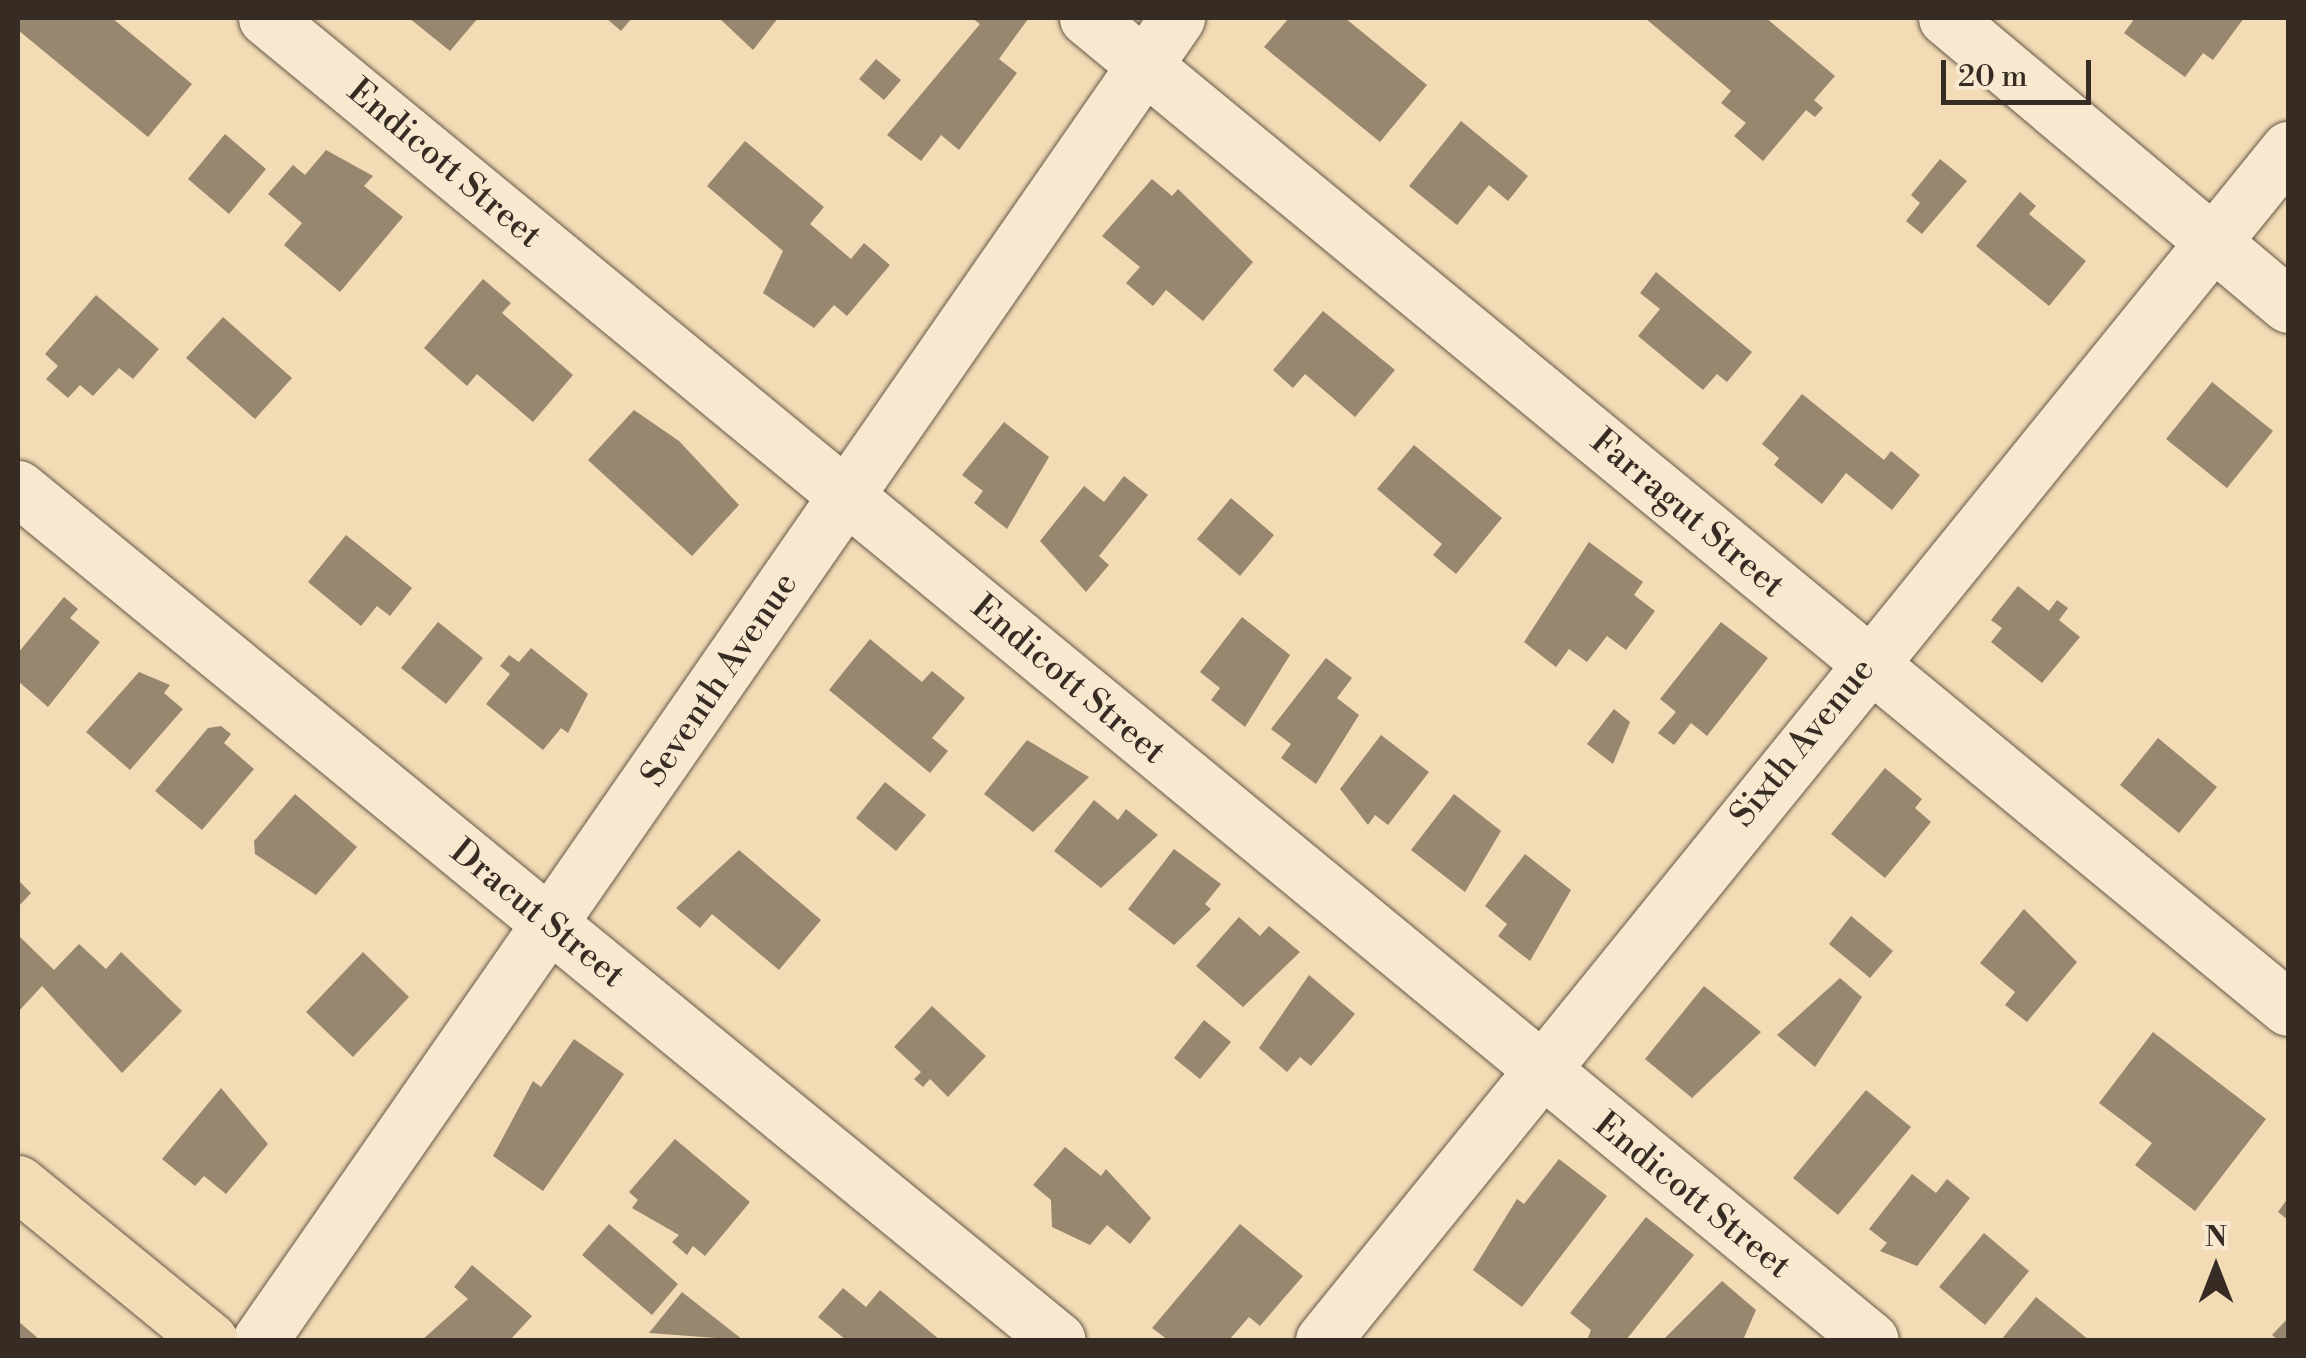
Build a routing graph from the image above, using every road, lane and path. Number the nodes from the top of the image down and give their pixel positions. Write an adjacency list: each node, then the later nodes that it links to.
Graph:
1 (266, 18): 10 (street, Endicott Street)
2 (1086, 18): 5 (street, Farragut Street)
3 (1177, 18): 5 (street, Seventh Avenue)
4 (1946, 18): 7 (street)
5 (1143, 64): 10 (street, Seventh Avenue); 11 (street, Farragut Street)
6 (2288, 149): 7 (street, Sixth Avenue)
7 (2211, 240): 8 (street); 11 (street, Sixth Avenue)
8 (2288, 305)
9 (18, 488): 12 (street, Dracut Street)
10 (843, 499): 12 (street, Seventh Avenue); 14 (street, Endicott Street)
11 (1868, 663): 13 (street, Farragut Street); 14 (street, Sixth Avenue)
12 (553, 927): 17 (street, Seventh Avenue); 18 (street, Dracut Street)
13 (2288, 1008)
14 (1536, 1070): 19 (street, Sixth Avenue); 20 (street, Endicott Street)
15 (18, 1183): 16 (main road)
16 (210, 1340)
17 (260, 1340)
18 (1058, 1340)
19 (1323, 1340)
20 (1871, 1340)

